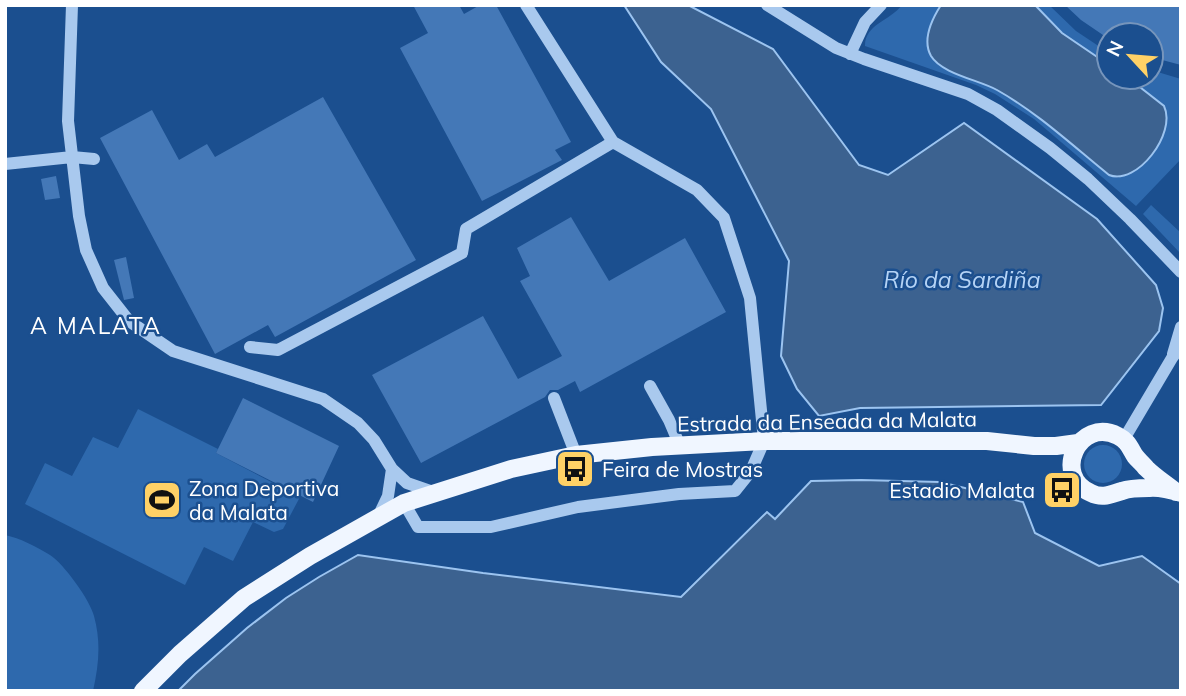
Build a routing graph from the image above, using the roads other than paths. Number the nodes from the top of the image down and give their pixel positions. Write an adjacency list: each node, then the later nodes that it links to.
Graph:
1 (72, 5): 7 (street)
2 (526, 5): 6 (street)
3 (767, 5): 5 (street)
4 (881, 5): 5 (street)
5 (850, 54): 10 (street)
6 (613, 142): 12 (street); 18 (street)
7 (72, 158): 8 (street); 9 (street); 24 (street)
8 (94, 159)
9 (5, 164)
10 (1181, 272)
11 (1181, 327): 14 (street)
12 (250, 346)
13 (1181, 346): 14 (street)
14 (1176, 355): 17 (street)
15 (650, 386): 20 (street)
16 (554, 398): 22 (street)
17 (1124, 439): 19 (main road); 23 (main road)
18 (764, 441): 20 (main road, Estrada da Enseada da Malata); 21 (main road, Estrada da Enseada da Malata); 29 (street)
19 (1078, 443): 21 (main road, Estrada da Enseada da Malata); 25 (main road)
20 (680, 446): 22 (main road, Estrada da Enseada da Malata)
21 (1034, 446): 25 (main road, Estrada da Enseada da Malata)
22 (576, 455): 28 (main road, Estrada da Enseada da Malata)
23 (1135, 455): 26 (main road); 27 (main road)
24 (391, 469): 28 (street); 30 (street)
25 (1074, 477): 26 (main road)
26 (1122, 491): 27 (main road)
27 (1178, 492)
28 (435, 493): 29 (main road, Estrada da Enseada da Malata)
29 (404, 503): 30 (main road, Estrada da Enseada da Malata)
30 (378, 517): 31 (main road, Estrada da Enseada da Malata)
31 (143, 691)

